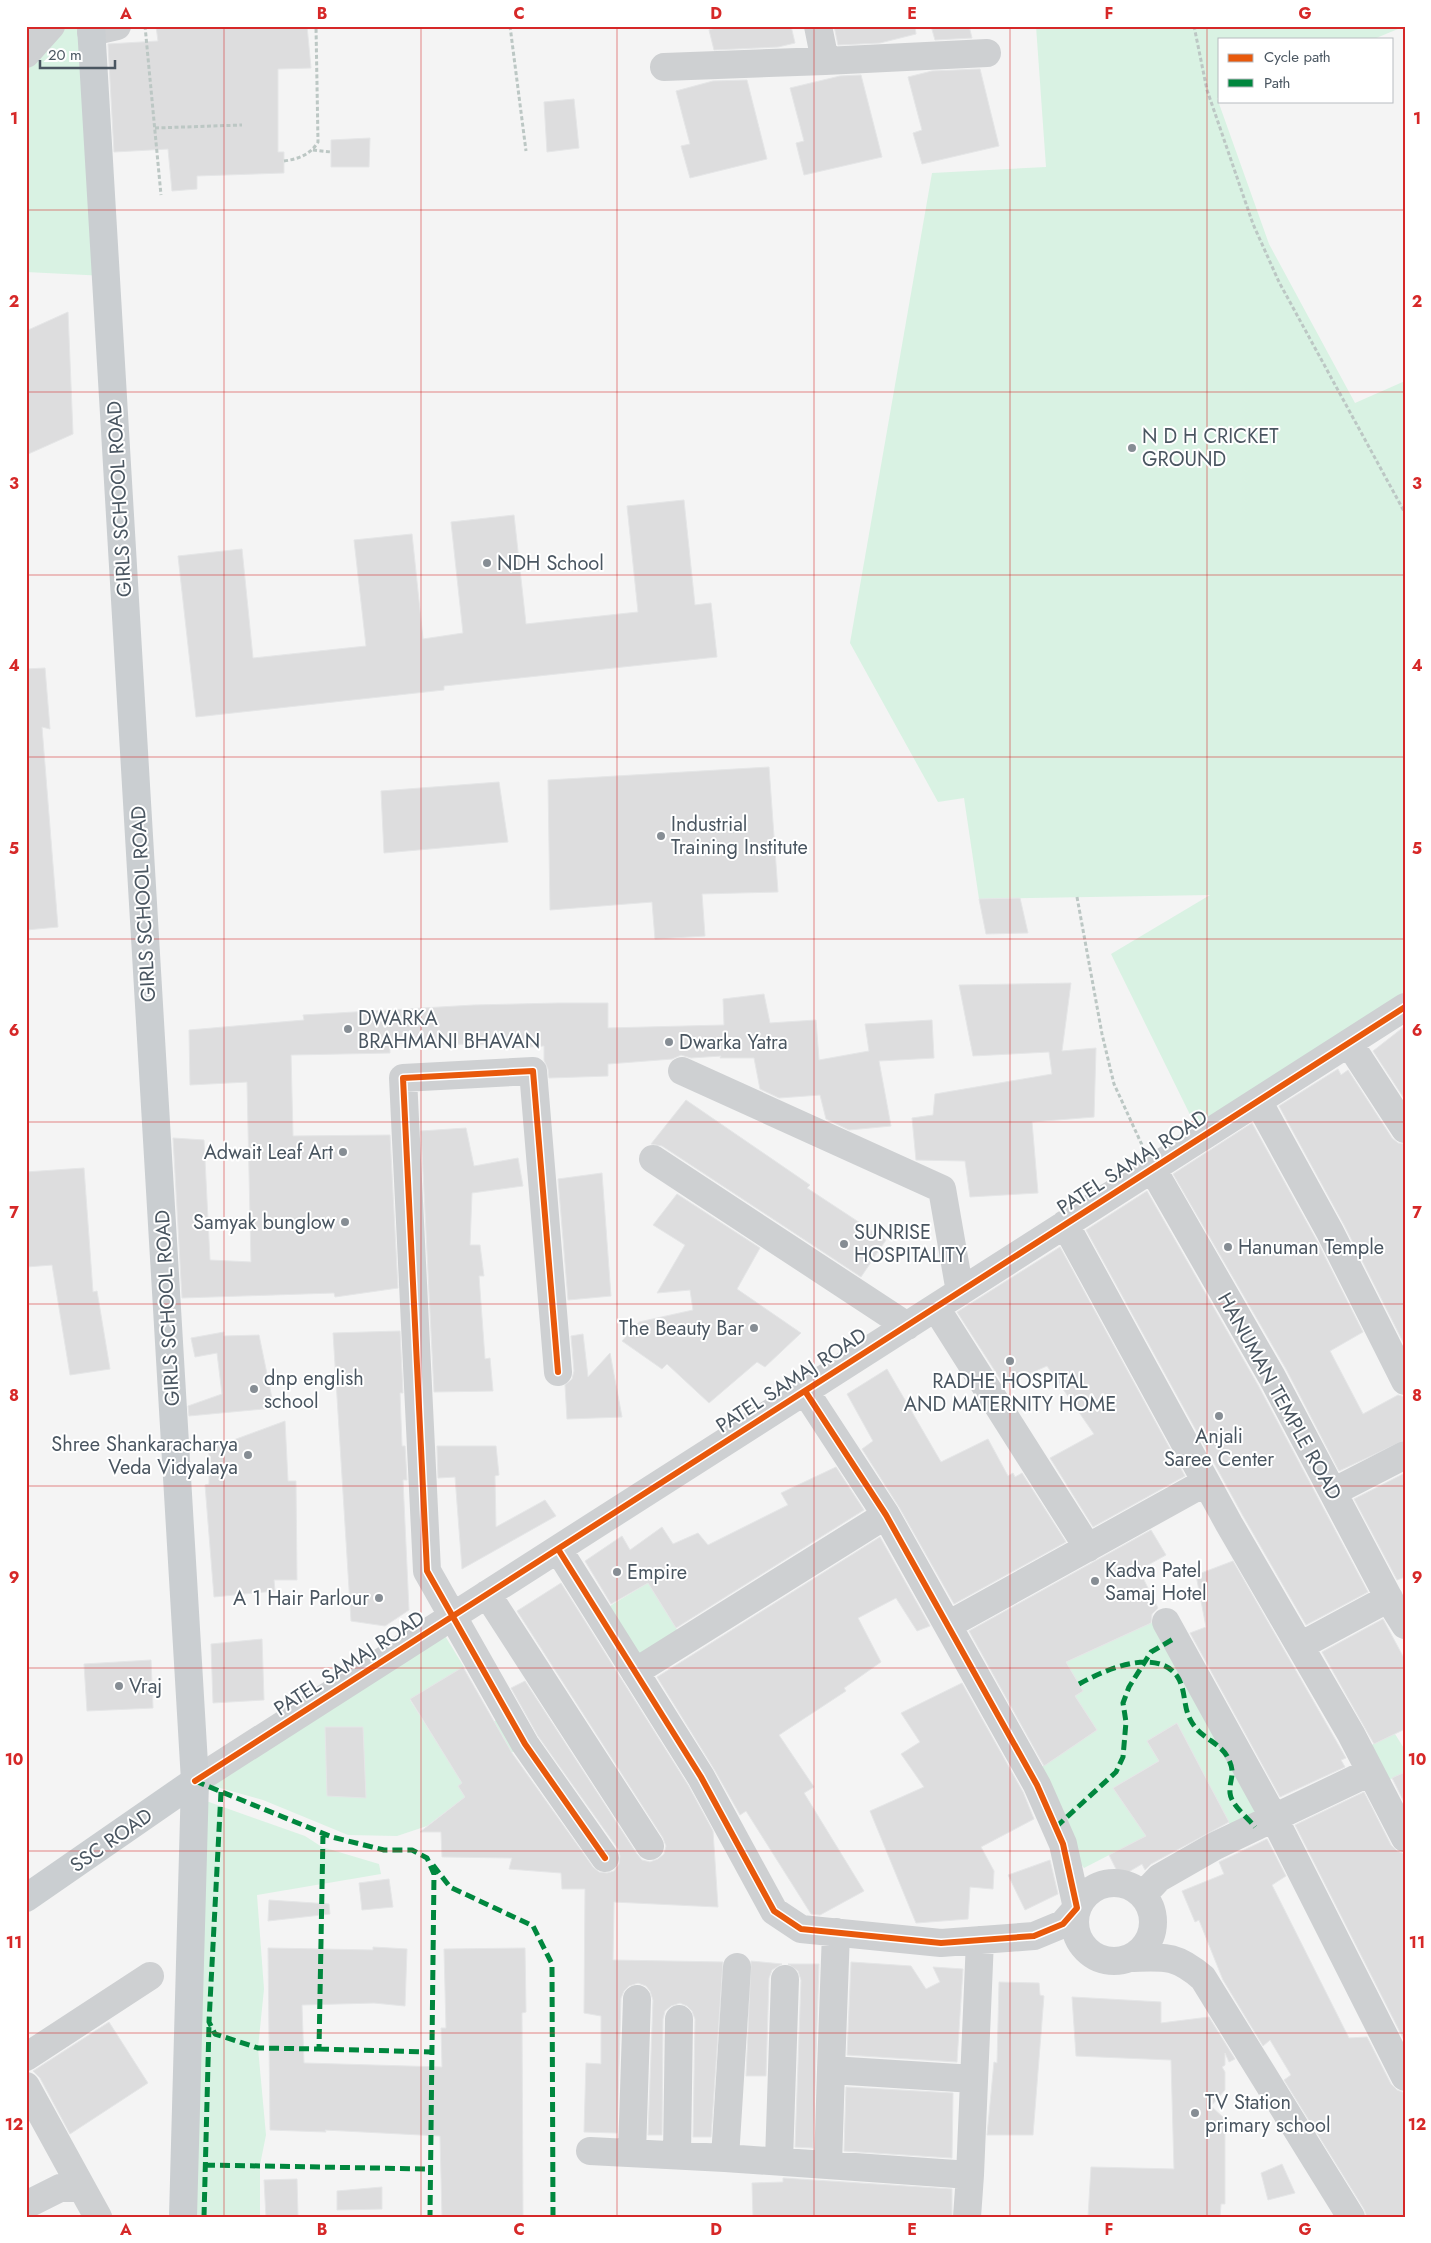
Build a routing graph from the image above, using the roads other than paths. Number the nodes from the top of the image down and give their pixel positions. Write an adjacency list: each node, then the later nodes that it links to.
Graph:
1 (51, 26): 5 (street)
2 (818, 26): 6 (street)
3 (100, 28): 37 (main road, GIRLS SCHOOL ROAD)
4 (987, 53): 6 (street)
5 (26, 54)
6 (825, 61): 7 (street)
7 (664, 67)
8 (1405, 1007): 9 (street, PATEL SAMAJ ROAD)
9 (1348, 1043): 11 (street, PATEL SAMAJ ROAD); 12 (street)
10 (682, 1071): 16 (street)
11 (1258, 1101): 14 (street, PATEL SAMAJ ROAD); 20 (street)
12 (1405, 1129)
13 (653, 1159): 18 (street)
14 (1152, 1168): 15 (street, PATEL SAMAJ ROAD); 24 (street, HANUMAN TEMPLE ROAD)
15 (1065, 1224): 16 (street, PATEL SAMAJ ROAD); 23 (street)
16 (960, 1292): 17 (street, PATEL SAMAJ ROAD)
17 (936, 1308): 18 (street, PATEL SAMAJ ROAD); 26 (street)
18 (907, 1326): 21 (street, PATEL SAMAJ ROAD)
19 (558, 1372): 30 (street)
20 (1405, 1381)
21 (805, 1391): 25 (street); 27 (street, PATEL SAMAJ ROAD)
22 (1405, 1455): 24 (street)
23 (1206, 1482): 26 (street); 34 (street)
24 (1333, 1492): 29 (street, HANUMAN TEMPLE ROAD)
25 (886, 1515): 33 (street); 35 (street)
26 (1088, 1548): 33 (street)
27 (558, 1549): 28 (street, PATEL SAMAJ ROAD); 35 (street)
28 (487, 1594): 30 (street, PATEL SAMAJ ROAD); 41 (street)
29 (1388, 1598): 32 (street, HANUMAN TEMPLE ROAD); 34 (street)
30 (452, 1617): 37 (street, PATEL SAMAJ ROAD); 42 (street)
31 (1166, 1622): 38 (street)
32 (1405, 1625)
33 (948, 1626): 39 (street)
34 (1300, 1646): 36 (street)
35 (635, 1672): 47 (street)
36 (1370, 1772): 38 (street); 40 (street)
37 (195, 1781): 44 (main road, SSC ROAD); 73 (main road, GIRLS SCHOOL ROAD)
38 (1274, 1818): 45 (street); 60 (street)
39 (1056, 1827): 43 (street); 46 (street)
40 (1405, 1838)
41 (650, 1846)
42 (605, 1858)
43 (1107, 1883): 45 (street); 46 (street)
44 (26, 1898)
45 (1148, 1906): 51 (street); 52 (street)
46 (1077, 1908): 48 (street); 50 (street)
47 (836, 1932): 49 (street); 59 (street)
48 (1034, 1936): 49 (street); 50 (street)
49 (980, 1940): 61 (street)
50 (1094, 1956): 51 (street)
51 (1130, 1958): 52 (street)
52 (1187, 1964): 75 (street)
53 (737, 1967): 66 (street)
54 (150, 1976): 58 (street)
55 (785, 1979): 67 (street)
56 (637, 1999): 64 (street)
57 (679, 2019): 65 (street)
58 (26, 2057)
59 (830, 2070): 61 (street); 68 (street)
60 (1405, 2077)
61 (974, 2080): 69 (street)
62 (26, 2086): 70 (street)
63 (590, 2151): 64 (street)
64 (632, 2153): 65 (street)
65 (677, 2155): 66 (street)
66 (725, 2158): 67 (street)
67 (780, 2162): 68 (street)
68 (828, 2165): 69 (street)
69 (970, 2175): 74 (street)
70 (82, 2188): 71 (street); 72 (street)
71 (26, 2205)
72 (98, 2217)
73 (183, 2217)
74 (967, 2217)
75 (1351, 2217)

